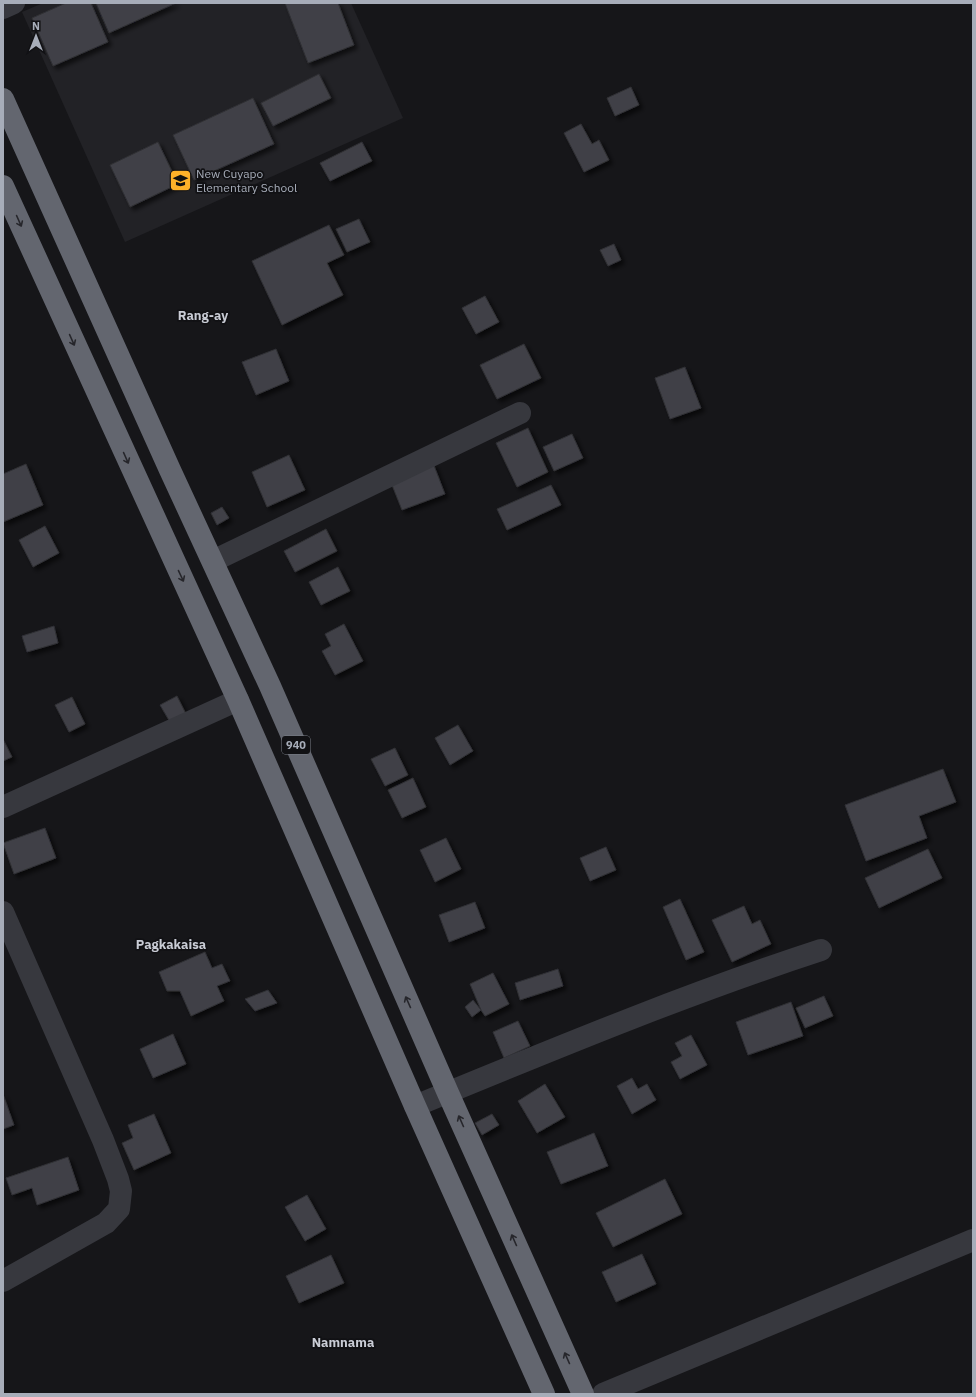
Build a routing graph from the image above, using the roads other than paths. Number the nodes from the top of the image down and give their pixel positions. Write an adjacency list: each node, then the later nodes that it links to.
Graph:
1 (14, 3): 2 (street)
2 (3, 8)
3 (3, 99): 6 (highway, 940)
4 (3, 186): 7 (highway, one-way to 7)
5 (520, 413): 6 (street)
6 (213, 561): 11 (highway, 940, one-way to 6)
7 (238, 700): 8 (street); 12 (highway)
8 (3, 807)
9 (3, 912): 14 (street)
10 (820, 950): 11 (street)
11 (448, 1093): 12 (street); 16 (highway, 940, one-way to 11)
12 (415, 1106): 15 (highway)
13 (973, 1240): 17 (street)
14 (3, 1281)
15 (544, 1394)
16 (583, 1394)
17 (603, 1394)

